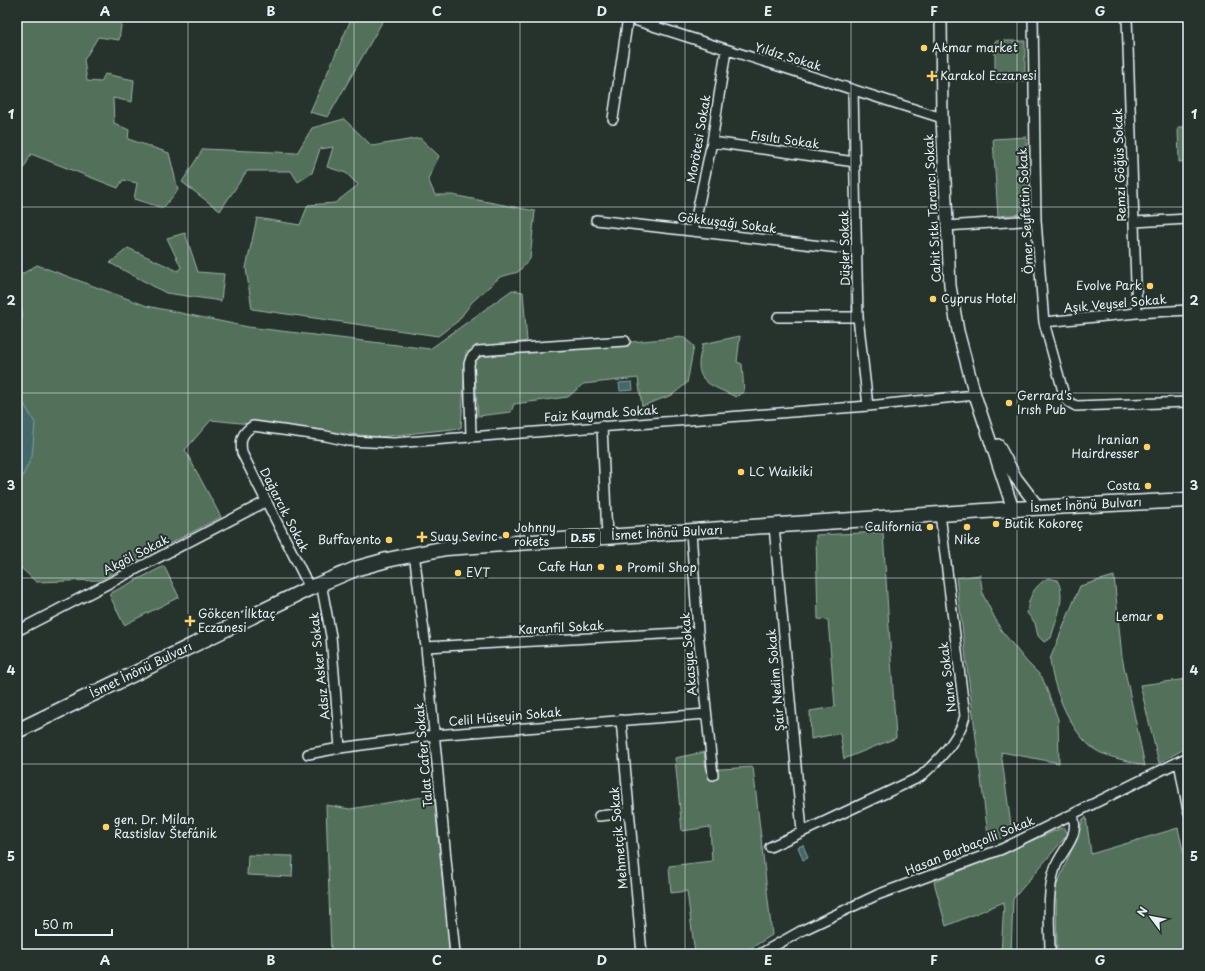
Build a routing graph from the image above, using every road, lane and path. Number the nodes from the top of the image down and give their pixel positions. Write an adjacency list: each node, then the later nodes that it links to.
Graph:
1 (628, 17): 5 (street, Yıldız Sokak); 8 (street)
2 (941, 17): 7 (street, Cahit Sıtkı Tarancı Sokak)
3 (1033, 17): 13 (street, Ömer Seyfettin Sokak)
4 (1127, 17): 14 (street, Remzi Göğüs Sokak)
5 (726, 50): 6 (street, Yıldız Sokak); 9 (street, Morötesi Sokak)
6 (853, 90): 7 (street, Yıldız Sokak); 10 (street, Düşler Sokak)
7 (942, 118): 15 (street, Cahit Sıtkı Tarancı Sokak)
8 (613, 119)
9 (712, 142): 10 (street, Fısıltı Sokak); 16 (street, Morötesi Sokak)
10 (855, 162): 17 (street, Düşler Sokak)
11 (1188, 219): 14 (street)
12 (596, 220): 16 (street, Gökkuşağı Sokak)
13 (1036, 220): 15 (street); 22 (street, Ömer Seyfettin Sokak)
14 (1134, 222): 19 (street, Remzi Göğüs Sokak)
15 (946, 226): 24 (street, Cahit Sıtkı Tarancı Sokak)
16 (693, 231): 17 (street, Gökkuşağı Sokak)
17 (856, 250): 21 (street, Düşler Sokak)
18 (1188, 310): 19 (street, Aşık Veysel Sokak)
19 (1137, 313): 22 (street, Aşık Veysel Sokak)
20 (778, 317): 21 (street)
21 (858, 317): 26 (street, Düşler Sokak)
22 (1044, 322): 25 (street, Ömer Seyfettin Sokak)
23 (625, 341): 29 (street)
24 (975, 395): 26 (street, Faiz Kaymak Sokak); 27 (street, Cahit Sıtkı Tarancı Sokak)
25 (1188, 402)
26 (868, 406): 28 (street, Faiz Kaymak Sokak)
27 (984, 420): 33 (street); 34 (street, Cahit Sıtkı Tarancı Sokak)
28 (602, 426): 29 (street, Faiz Kaymak Sokak); 38 (street)
29 (471, 436): 30 (street, Faiz Kaymak Sokak)
30 (240, 443): 32 (street, Dağarcık Sokak)
31 (1188, 500): 33 (main road, İsmet İnönü Bulvarı / D.55)
32 (267, 501): 40 (street, Dağarcık Sokak); 41 (street, Akgöl Sokak)
33 (1039, 508): 34 (main road, İsmet İnönü Bulvarı / D.55)
34 (1013, 509): 35 (main road, İsmet İnönü Bulvarı / D.55)
35 (940, 514): 36 (main road, İsmet İnönü Bulvarı / D.55); 57 (street, Nane Sokak)
36 (774, 526): 37 (main road, İsmet İnönü Bulvarı / D.55); 57 (street, Şair Nedim Sokak)
37 (691, 532): 38 (main road, İsmet İnönü Bulvarı / D.55); 42 (street, Akasya Sokak)
38 (607, 536): 39 (main road, İsmet İnönü Bulvarı / D.55)
39 (414, 553): 40 (main road, İsmet İnönü Bulvarı / D.55); 43 (street, Talat Cafer Sokak)
40 (316, 585): 46 (main road, İsmet İnönü Bulvarı / D.55); 48 (street, Adsız Asker Sokak)
41 (17, 631)
42 (698, 632): 43 (street, Karanfil Sokak); 44 (street, Akasya Sokak)
43 (426, 647): 47 (street, Talat Cafer Sokak)
44 (706, 714): 45 (street, Celil Hüseyin Sokak); 52 (street, Akasya Sokak)
45 (621, 720): 47 (street, Celil Hüseyin Sokak); 54 (street, Mehmetçik Sokak)
46 (17, 731)
47 (434, 735): 48 (street, Celil Hüseyin Sokak); 59 (street, Talat Cafer Sokak)
48 (340, 748): 49 (street, Celil Hüseyin Sokak)
49 (308, 754)
50 (1188, 757): 51 (street, Hasan Barbaçolli Sokak)
51 (1179, 762): 53 (street); 55 (street, Hasan Barbaçolli Sokak)
52 (713, 775)
53 (1188, 811)
54 (628, 814): 56 (street); 60 (street, Mehmetçik Sokak)
55 (1073, 815): 61 (street, Hasan Barbaçolli Sokak); 62 (street)
56 (599, 816)
57 (802, 831): 58 (street, Nane Sokak)
58 (770, 847)
59 (455, 954)
60 (642, 954)
61 (760, 954)
62 (1050, 954)

